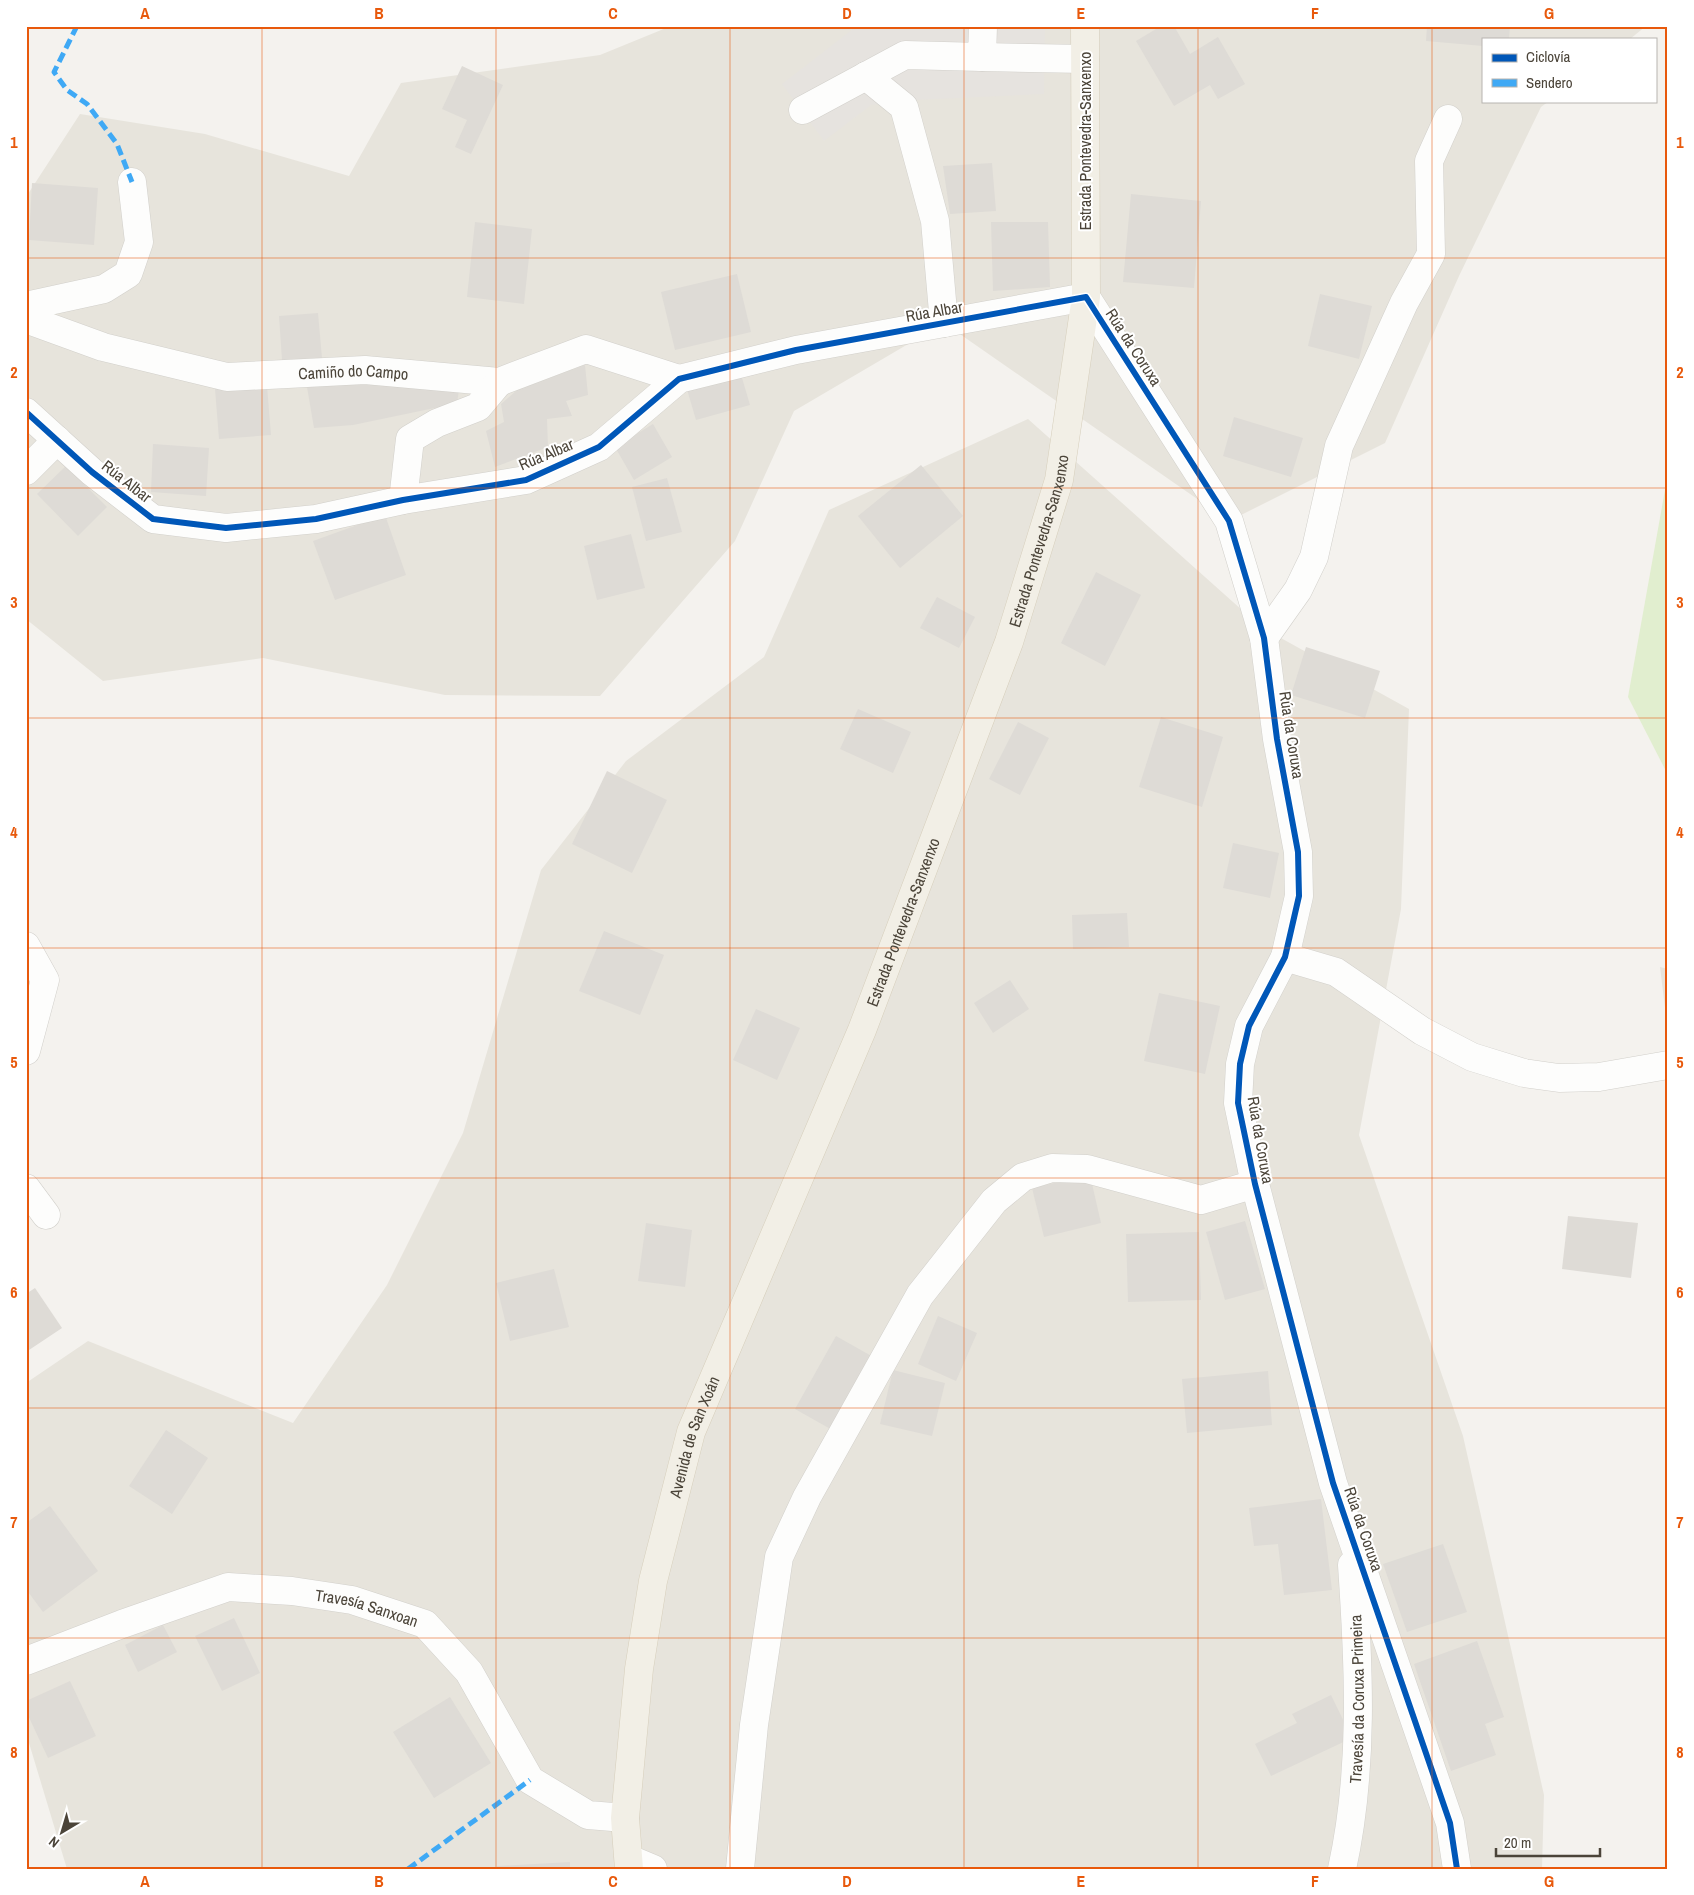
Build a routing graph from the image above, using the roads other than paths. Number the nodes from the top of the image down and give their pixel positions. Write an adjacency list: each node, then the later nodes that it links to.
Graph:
1 (983, 26): 3 (street)
2 (1085, 26): 4 (main road, Estrada Pontevedra-Sanxenxo)
3 (982, 57): 4 (street); 5 (street)
4 (1085, 60): 9 (main road, Estrada Pontevedra-Sanxenxo)
5 (866, 76): 6 (street); 12 (street)
6 (803, 110)
7 (1448, 119): 19 (street)
8 (132, 182): 10 (street)
9 (1086, 298): 12 (street, Rúa Albar); 19 (street, Rúa da Coruxa); 22 (main road, Estrada Pontevedra-Sanxenxo)
10 (26, 306)
11 (26, 319): 14 (street, Camiño do Campo)
12 (944, 323): 13 (street, Rúa Albar)
13 (679, 379): 14 (street, Camiño do Campo); 18 (street, Rúa Albar)
14 (499, 382): 18 (street)
15 (26, 412): 16 (street, Rúa Albar)
16 (56, 440): 17 (street); 18 (street, Rúa Albar)
17 (26, 471)
18 (402, 500)
19 (1264, 638): 21 (street, Rúa da Coruxa)
20 (26, 946): 23 (street)
21 (1285, 957): 24 (street); 25 (street, Rúa da Coruxa)
22 (862, 1030): 30 (main road, Avenida de San Xoán)
23 (26, 1051)
24 (1668, 1065)
25 (1255, 1184): 28 (street, Rúa da Coruxa); 32 (street)
26 (26, 1188): 27 (street)
27 (46, 1215)
28 (1349, 1529): 33 (street, Travesía da Coruxa Primeira); 34 (street, Rúa da Coruxa)
29 (26, 1661): 30 (street, Travesía Sanxoan)
30 (625, 1818): 31 (main road, Avenida de San Xoán)
31 (637, 1866)
32 (740, 1869)
33 (1342, 1869)
34 (1458, 1869)

